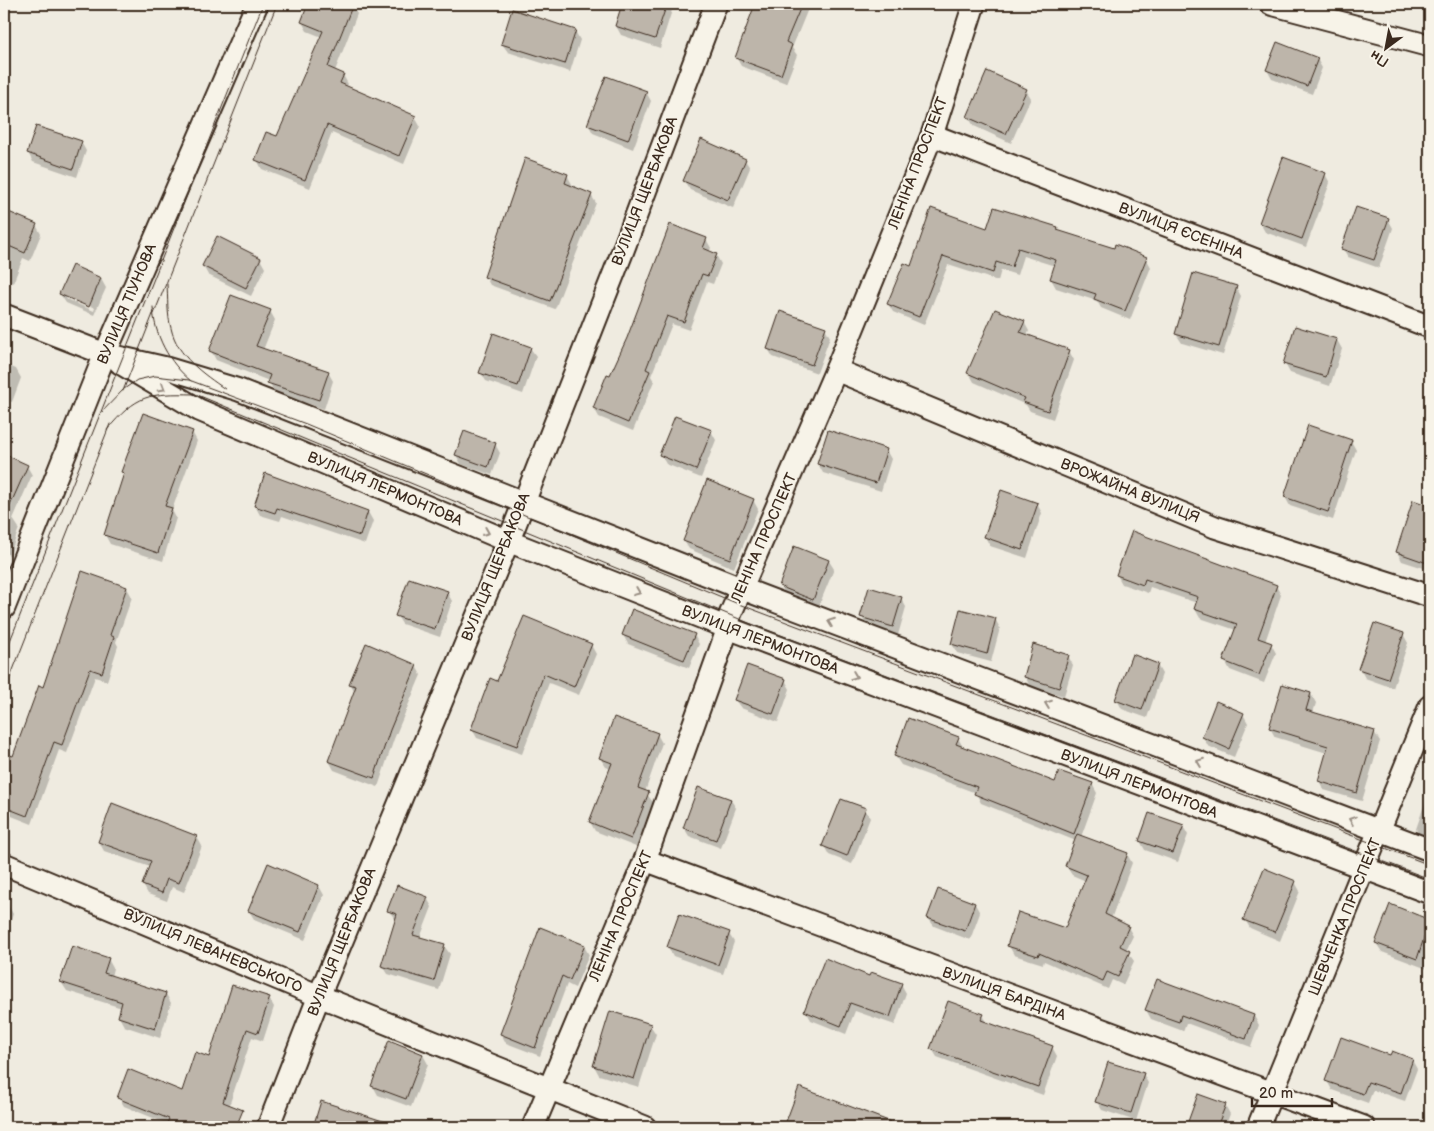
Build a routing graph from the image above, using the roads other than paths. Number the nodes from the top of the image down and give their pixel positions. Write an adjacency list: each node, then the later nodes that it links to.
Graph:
1 (257, 4): 9 (street, ВУЛИЦЯ ТІУНОВА)
2 (716, 4): 11 (street, ВУЛИЦЯ ЩЕРБАКОВА)
3 (974, 4): 6 (street, ЛЕНІНА ПРОСПЕКТ)
4 (1272, 4): 5 (street)
5 (1430, 46)
6 (932, 135): 8 (street, ВУЛИЦЯ ЄСЕНІНА); 10 (street, ЛЕНІНА ПРОСПЕКТ)
7 (4, 315): 9 (street, ВУЛИЦЯ ЛЕРМОНТОВА)
8 (1430, 327)
9 (105, 354): 11 (street, ВУЛИЦЯ ЛЕРМОНТОВА); 12 (street, ВУЛИЦЯ ЛЕРМОНТОВА, one-way to 12); 15 (street, ВУЛИЦЯ ТІУНОВА)
10 (836, 370): 13 (street, ЛЕНІНА ПРОСПЕКТ); 14 (street, ВРОЖАЙНА ВУЛИЦЯ)
11 (523, 500): 12 (street, ВУЛИЦЯ ЩЕРБАКОВА); 13 (street, ВУЛИЦЯ ЛЕРМОНТОВА)
12 (508, 541): 16 (street, ВУЛИЦЯ ЛЕРМОНТОВА, one-way to 16); 24 (street, ВУЛИЦЯ ЩЕРБАКОВА)
13 (743, 589): 16 (street, ЛЕНІНА ПРОСПЕКТ); 18 (street, ВУЛИЦЯ ЛЕРМОНТОВА, one-way to 13)
14 (1430, 596)
15 (4, 608)
16 (728, 628): 20 (street, ЛЕНІНА ПРОСПЕКТ); 22 (street, ВУЛИЦЯ ЛЕРМОНТОВА, one-way to 22)
17 (1430, 706): 18 (street, ШЕВЧЕНКА ПРОСПЕКТ)
18 (1380, 830): 19 (street, ВУЛИЦЯ ЛЕРМОНТОВА); 22 (street, ШЕВЧЕНКА ПРОСПЕКТ)
19 (1430, 850)
20 (645, 860): 25 (street, ЛЕНІНА ПРОСПЕКТ); 26 (street, ВУЛИЦЯ БАРДІНА)
21 (4, 864): 24 (street, ВУЛИЦЯ ЛЕВАНЕВСЬКОГО)
22 (1364, 868): 23 (street, ВУЛИЦЯ ЛЕРМОНТОВА); 26 (street, ШЕВЧЕНКА ПРОСПЕКТ)
23 (1430, 893)
24 (319, 996): 25 (street, ВУЛИЦЯ ЛЕВАНЕВСЬКОГО); 27 (street, ВУЛИЦЯ ЩЕРБАКОВА)
25 (548, 1089): 28 (street, ЛЕНІНА ПРОСПЕКТ); 29 (street, ВУЛИЦЯ ЛЕВАНЕВСЬКОГО)
26 (1273, 1094): 30 (street, ШЕВЧЕНКА ПРОСПЕКТ); 31 (street, ВУЛИЦЯ БАРДІНА)
27 (268, 1127)
28 (533, 1127)
29 (645, 1127)
30 (1258, 1127)
31 (1364, 1127)

